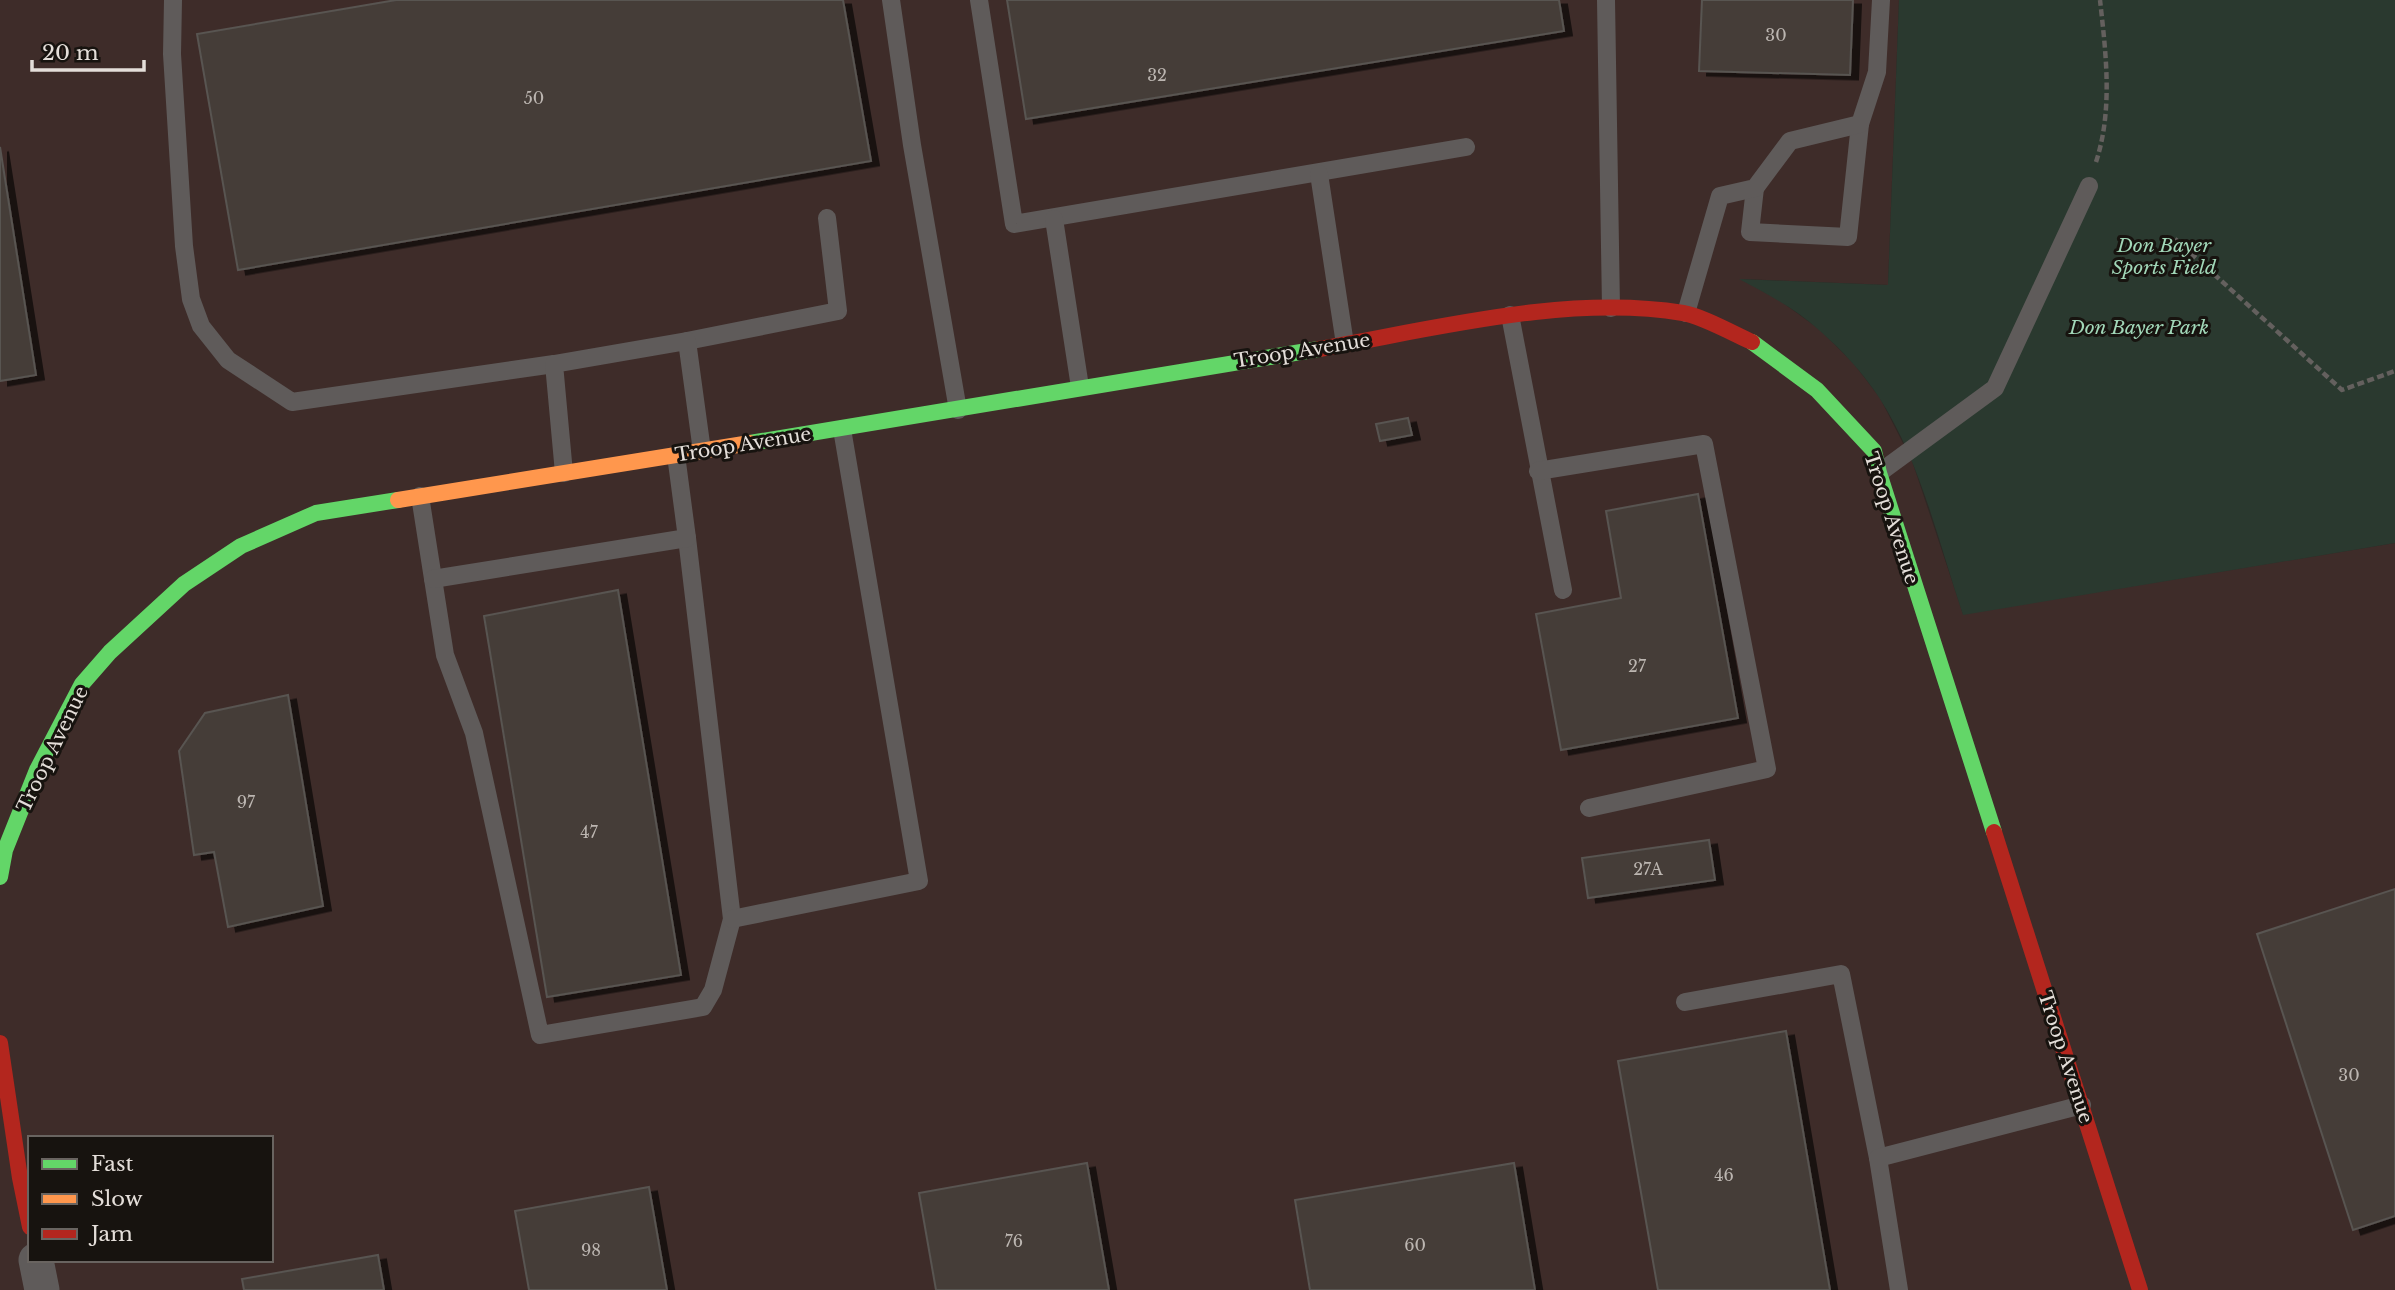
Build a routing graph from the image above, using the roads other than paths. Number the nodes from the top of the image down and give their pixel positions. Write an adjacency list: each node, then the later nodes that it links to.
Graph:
1 (173, 0): 18 (lane)
2 (891, 0): 20 (lane)
3 (979, 0): 12 (lane)
4 (1606, 0): 13 (lane)
5 (1881, 0): 6 (lane)
6 (1860, 124): 10 (lane); 10 (lane)
7 (1466, 147): 8 (lane)
8 (1319, 174): 12 (lane); 17 (lane)
9 (2089, 186): 26 (lane)
10 (1755, 188): 14 (lane)
11 (827, 218): 16 (lane)
12 (1054, 219): 19 (lane)
13 (1611, 308): 14 (street, Troop Avenue); 15 (street, Troop Avenue)
14 (1686, 313): 26 (street, Troop Avenue)
15 (1510, 315): 17 (street, Troop Avenue); 24 (lane)
16 (687, 341): 18 (lane); 22 (lane)
17 (1345, 344): 19 (street, Troop Avenue)
18 (554, 364): 25 (lane)
19 (1080, 387): 20 (street, Troop Avenue)
20 (958, 410): 21 (street, Troop Avenue)
21 (842, 429): 22 (street, Troop Avenue); 33 (lane)
22 (702, 451): 23 (street, Troop Avenue)
23 (676, 455): 25 (street, Troop Avenue); 28 (lane)
24 (1538, 471): 30 (lane); 31 (lane)
25 (564, 473): 27 (street, Troop Avenue)
26 (1879, 473): 36 (street, Troop Avenue)
27 (421, 496): 29 (lane); 32 (street, Troop Avenue)
28 (687, 538): 29 (lane); 33 (lane)
29 (433, 579): 33 (lane)
30 (1563, 590)
31 (1589, 808)
32 (0, 877)
33 (732, 919)
34 (1685, 1002): 37 (lane)
35 (0, 1043): 38 (street)
36 (2082, 1105): 37 (lane); 42 (street, Troop Avenue)
37 (1878, 1158): 41 (lane)
38 (28, 1217)
39 (36, 1262): 40 (street)
40 (42, 1290)
41 (1899, 1290)
42 (2140, 1290)

